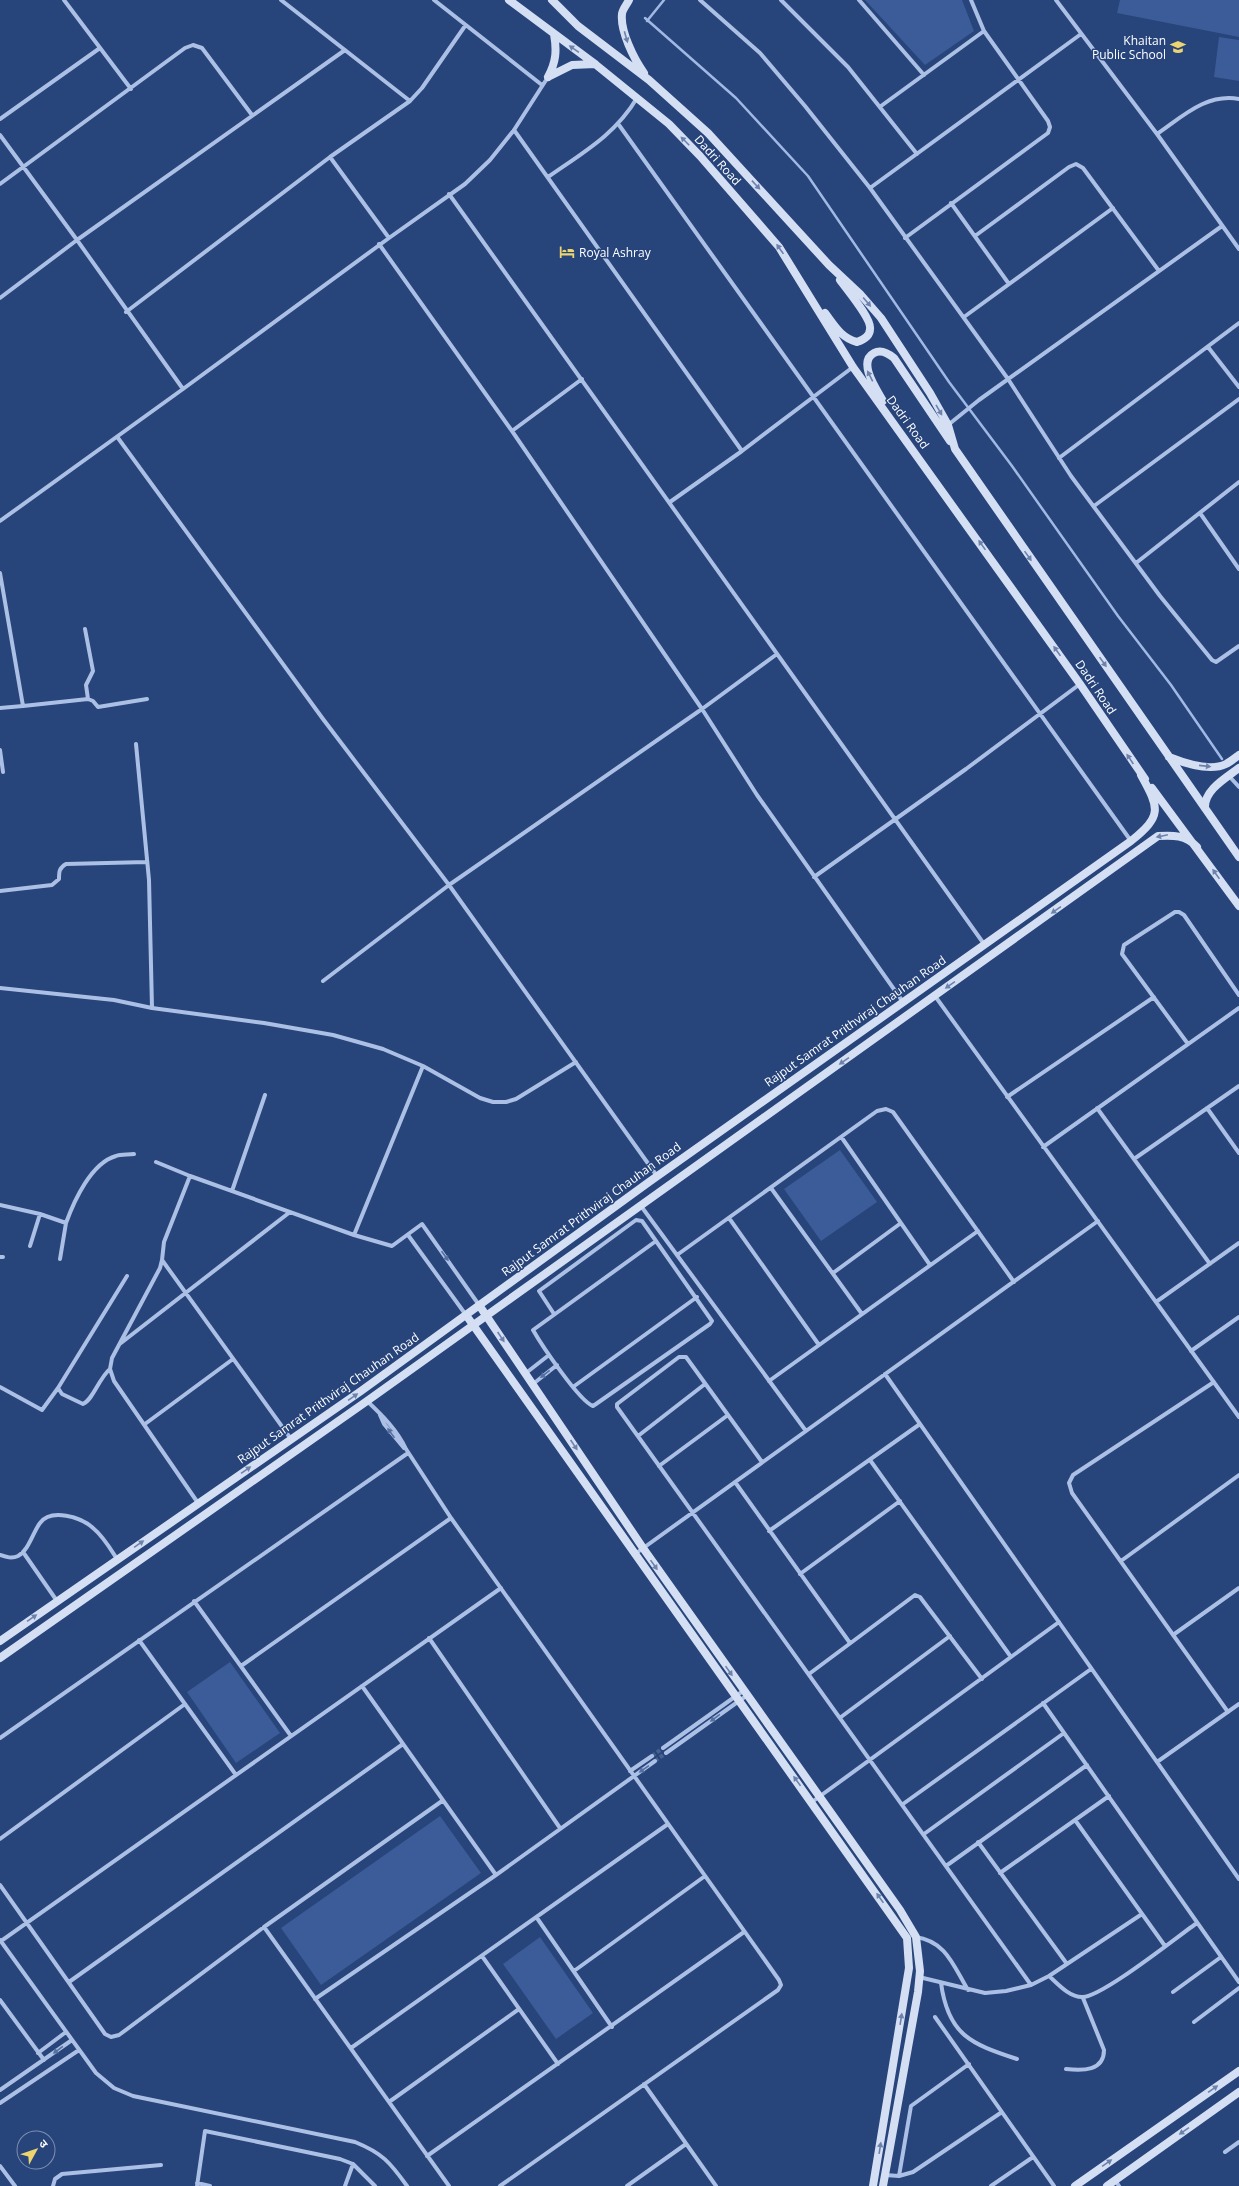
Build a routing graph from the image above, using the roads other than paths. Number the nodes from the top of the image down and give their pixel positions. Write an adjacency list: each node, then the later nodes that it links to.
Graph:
1 (64, 0): 16 (street)
2 (281, 0): 17 (street)
3 (434, 0): 12 (street)
4 (509, 0): 14 (street, Dadri Road)
5 (552, 0): 22 (street, Dadri Road)
6 (629, 0): 22 (street, one-way to 22)
7 (700, 0): 40 (street)
8 (782, 0): 28 (street)
9 (859, 0): 19 (street)
10 (971, 0): 13 (street)
11 (1056, 0): 15 (street)
12 (465, 26): 23 (street); 27 (street)
13 (984, 31): 19 (street); 21 (street)
14 (554, 34): 18 (street, Dadri Road, one-way to 14); 20 (street)
15 (1081, 34): 21 (street); 33 (street)
16 (100, 48): 24 (street); 30 (street)
17 (345, 50): 27 (street); 29 (street)
18 (595, 64): 20 (street); 25 (street, Dadri Road)
19 (924, 75): 28 (street)
20 (548, 77): 23 (street)
21 (1019, 79): 35 (street); 42 (street)
22 (649, 80): 51 (street, Dadri Road, one-way to 51)
23 (542, 85): 32 (street)
24 (131, 89): 29 (street); 37 (street)
25 (637, 97): 31 (street); 53 (street, Dadri Road, one-way to 25)
26 (1239, 99): 33 (street)
27 (410, 101): 36 (street)
28 (881, 106): 35 (street)
29 (252, 115): 48 (street)
30 (0, 119)
31 (618, 125): 38 (street); 65 (street)
32 (514, 130): 38 (street); 41 (street)
33 (1157, 134): 44 (street)
34 (0, 135): 37 (street)
35 (917, 154): 40 (street)
36 (330, 157): 46 (street); 56 (street)
37 (23, 168): 39 (street); 48 (street)
38 (548, 177): 72 (street)
39 (0, 184)
40 (870, 188): 47 (street)
41 (449, 194): 46 (street); 61 (street)
42 (951, 203): 45 (street); 47 (street)
43 (1113, 208): 45 (street); 52 (street); 54 (street)
44 (1222, 226): 50 (street); 52 (street)
45 (976, 236): 54 (street)
46 (389, 238): 49 (street)
47 (905, 238): 57 (street)
48 (77, 240): 55 (street); 56 (street)
49 (380, 244): 64 (street); 69 (street)
50 (1239, 249)
51 (829, 265): 53 (street); 68 (street, Dadri Road, one-way to 68)
52 (1159, 271): 62 (street)
53 (801, 282): 60 (street, Dadri Road)
54 (1010, 284): 57 (street)
55 (0, 298)
56 (126, 312): 64 (street)
57 (964, 317): 62 (street)
58 (1239, 324): 59 (street)
59 (1208, 347): 63 (street); 73 (street)
60 (853, 367): 65 (street); 67 (street, Dadri Road)
61 (582, 379): 69 (street); 75 (street)
62 (1008, 379): 68 (street); 73 (street)
63 (1239, 387)
64 (183, 390): 70 (street)
65 (814, 398): 72 (street); 91 (street)
66 (1239, 399): 76 (street)
67 (895, 423): 71 (street, one-way to 71); 85 (street, Dadri Road, one-way to 67)
68 (948, 425): 71 (street, Dadri Road)
69 (512, 431): 90 (street)
70 (118, 438): 78 (street); 108 (street)
71 (955, 448): 95 (street, Dadri Road, one-way to 95)
72 (742, 451): 75 (street)
73 (1059, 458): 76 (street)
74 (1239, 482): 77 (street)
75 (670, 502): 84 (street)
76 (1094, 506): 79 (street)
77 (1200, 513): 79 (street); 80 (street)
78 (0, 521)
79 (1136, 563): 83 (street)
80 (1239, 569)
81 (0, 573): 88 (street)
82 (85, 629): 86 (street)
83 (1239, 646)
84 (777, 654): 90 (street); 102 (street)
85 (1080, 684): 91 (street); 98 (street, Dadri Road, one-way to 85)
86 (88, 699): 87 (street); 88 (street)
87 (147, 700)
88 (23, 706): 89 (street)
89 (0, 708)
90 (702, 709): 107 (street); 108 (street)
91 (1040, 715): 102 (street); 103 (street)
92 (136, 744): 106 (street)
93 (0, 750): 97 (street)
94 (1239, 755): 95 (street, one-way to 94)
95 (1168, 756): 101 (street, Dadri Road)
96 (1239, 768): 99 (street)
97 (3, 772)
98 (1141, 775): 103 (street, Rajput Samrat Prithviraj Chauhan Road); 104 (street, Dadri Road)
99 (1229, 776): 100 (street); 101 (street)
100 (1239, 786)
101 (1204, 808): 105 (street, Dadri Road)
102 (895, 819): 107 (street); 111 (street)
103 (1130, 842): 111 (street, Rajput Samrat Prithviraj Chauhan Road)
104 (1197, 847): 110 (street, Dadri Road, one-way to 104); 115 (street, Rajput Samrat Prithviraj Chauhan Road, one-way to 115)
105 (1239, 857)
106 (147, 862): 109 (street); 118 (street)
107 (814, 877): 117 (street)
108 (449, 885): 112 (street); 121 (street)
109 (0, 891)
110 (1239, 906)
111 (984, 945): 117 (street, Rajput Samrat Prithviraj Chauhan Road)
112 (323, 981)
113 (0, 988): 118 (street)
114 (1239, 995): 116 (street)
115 (935, 996): 125 (street); 139 (street, Rajput Samrat Prithviraj Chauhan Road, one-way to 139)
116 (1154, 997): 120 (street); 125 (street)
117 (903, 1002): 135 (street, Rajput Samrat Prithviraj Chauhan Road)
118 (152, 1008): 122 (street)
119 (1239, 1008): 120 (street)
120 (1188, 1044): 126 (street)
121 (576, 1062): 122 (street); 135 (street)
122 (424, 1066): 147 (street)
123 (1239, 1086): 127 (street)
124 (265, 1095): 137 (street)
125 (1008, 1097): 129 (street)
126 (1097, 1108): 129 (street); 132 (street)
127 (1207, 1108): 130 (street); 132 (street)
128 (842, 1138): 136 (street); 145 (street); 146 (street)
129 (1044, 1147): 143 (street)
130 (1239, 1153)
131 (134, 1154): 144 (street)
132 (1134, 1159): 155 (street)
133 (156, 1162): 134 (street)
134 (190, 1176): 137 (street); 154 (street)
135 (657, 1176): 163 (street, Rajput Samrat Prithviraj Chauhan Road)
136 (771, 1188): 142 (street); 157 (street)
137 (232, 1191): 140 (street)
138 (0, 1205): 141 (street)
139 (641, 1206): 152 (street); 167 (street, Rajput Samrat Prithviraj Chauhan Road)
140 (290, 1212): 147 (street); 160 (street)
141 (40, 1214): 144 (street); 151 (street)
142 (729, 1218): 152 (street); 171 (street)
143 (1098, 1221): 159 (street); 162 (street)
144 (66, 1223): 153 (street)
145 (901, 1224): 156 (street); 157 (street)
146 (978, 1231): 156 (street); 159 (street)
147 (354, 1235): 148 (street)
148 (408, 1235): 163 (street, one-way to 163); 166 (street)
149 (656, 1240): 161 (street); 164 (street); 164 (street)
150 (1239, 1243): 155 (street)
151 (30, 1246)
152 (677, 1255): 179 (street)
153 (60, 1259)
154 (162, 1260): 160 (street); 170 (street)
155 (1210, 1264): 162 (street)
156 (930, 1265): 165 (street)
157 (833, 1273): 165 (street)
158 (127, 1276): 185 (street)
159 (1014, 1282): 178 (street)
160 (185, 1292): 170 (street); 174 (street)
161 (697, 1297): 184 (street); 184 (street)
162 (1156, 1302): 172 (street)
163 (479, 1305): 166 (street, Rajput Samrat Prithviraj Chauhan Road); 167 (street)
164 (554, 1314): 173 (street)
165 (862, 1314): 171 (street)
166 (466, 1315): 169 (street); 193 (street, Rajput Samrat Prithviraj Chauhan Road, one-way to 166)
167 (487, 1316): 169 (street, Rajput Samrat Prithviraj Chauhan Road); 177 (street, one-way to 177)
168 (1239, 1317): 172 (street)
169 (473, 1325): 186 (street, Rajput Samrat Prithviraj Chauhan Road); 207 (street)
170 (119, 1344): 176 (street)
171 (819, 1345): 179 (street)
172 (1191, 1351): 180 (street)
173 (549, 1355): 175 (street); 177 (street)
174 (233, 1359): 189 (street); 193 (street)
175 (557, 1365): 181 (street, one-way to 181); 184 (street)
176 (110, 1370): 185 (street); 189 (street)
177 (526, 1373): 181 (street)
178 (885, 1374): 190 (street); 191 (street)
179 (769, 1381): 191 (street)
180 (1214, 1382): 188 (street); 210 (street)
181 (533, 1384): 205 (street, one-way to 205)
182 (705, 1384): 187 (street); 192 (street); 192 (street)
183 (0, 1387): 185 (street)
184 (573, 1387)
185 (58, 1388)
186 (367, 1401): 194 (street); 224 (street, Rajput Samrat Prithviraj Chauhan Road)
187 (728, 1415): 196 (street); 197 (street)
188 (1239, 1417)
189 (145, 1424): 201 (street)
190 (920, 1424): 195 (street); 216 (street)
191 (806, 1431): 196 (street)
192 (638, 1436): 197 (street)
193 (291, 1439): 201 (street, Rajput Samrat Prithviraj Chauhan Road, one-way to 193)
194 (407, 1451): 203 (street); 215 (street)
195 (870, 1460): 200 (street); 204 (street)
196 (762, 1462): 199 (street)
197 (659, 1466): 202 (street)
198 (1239, 1474): 210 (street)
199 (734, 1482): 202 (street); 204 (street)
200 (900, 1501): 211 (street); 223 (street)
201 (198, 1503): 209 (street, Rajput Samrat Prithviraj Chauhan Road, one-way to 201)
202 (693, 1512): 205 (street); 227 (street)
203 (451, 1518): 212 (street); 225 (street)
204 (769, 1531): 211 (street)
205 (643, 1548): 207 (street); 230 (street, one-way to 230)
206 (23, 1552): 208 (street); 209 (street); 214 (street)
207 (635, 1554): 231 (street)
208 (0, 1555)
209 (117, 1559): 214 (street, Rajput Samrat Prithviraj Chauhan Road)
210 (1121, 1561): 217 (street)
211 (800, 1574): 222 (street)
212 (501, 1588): 219 (street); 248 (street)
213 (1239, 1588): 217 (street)
214 (57, 1601): 221 (street, Rajput Samrat Prithviraj Chauhan Road, one-way to 214)
215 (194, 1601): 220 (street); 225 (street)
216 (1059, 1622): 223 (street); 226 (street)
217 (1173, 1635): 235 (street)
218 (950, 1636): 222 (street); 228 (street); 236 (street)
219 (429, 1638): 229 (street); 258 (street)
220 (139, 1640): 233 (street); 239 (street)
221 (0, 1641)
222 (850, 1643): 227 (street)
223 (1011, 1657): 228 (street)
224 (0, 1658)
225 (241, 1666): 238 (street)
226 (1091, 1669): 232 (street); 246 (street)
227 (810, 1674): 236 (street)
228 (982, 1679): 244 (street)
229 (362, 1686): 238 (street); 240 (street)
230 (744, 1693): 231 (street); 252 (street)
231 (737, 1699): 241 (street); 242 (street, one-way to 242); 254 (street, one-way to 231)
232 (1043, 1703): 237 (street); 255 (street)
233 (185, 1704): 249 (street); 260 (street)
234 (1239, 1704): 235 (street)
235 (1228, 1712): 246 (street)
236 (841, 1717): 244 (street)
237 (1064, 1733): 247 (street); 259 (street)
238 (291, 1736): 249 (street)
239 (0, 1738)
240 (404, 1744): 253 (street); 284 (street)
241 (663, 1748)
242 (666, 1753)
243 (652, 1756): 248 (street)
244 (871, 1759): 252 (street); 255 (street)
245 (655, 1761): 250 (street, one-way to 250)
246 (1157, 1762): 266 (street)
247 (1087, 1765): 251 (street); 261 (street)
248 (630, 1771): 250 (street)
249 (236, 1775): 270 (street)
250 (633, 1776): 257 (street); 258 (street)
251 (1109, 1796): 256 (street); 271 (street)
252 (820, 1797): 254 (street); 274 (street)
253 (442, 1801): 264 (street); 272 (street)
254 (812, 1802): 275 (street, one-way to 254)
255 (903, 1804): 259 (street)
256 (1075, 1820): 263 (street); 268 (street)
257 (668, 1824): 265 (street); 269 (street)
258 (560, 1828): 264 (street)
259 (924, 1834): 262 (street)
260 (0, 1839)
261 (978, 1842): 262 (street); 263 (street)
262 (946, 1866): 287 (street)
263 (1000, 1873): 280 (street)
264 (496, 1875): 291 (street)
265 (705, 1876): 273 (street); 281 (street)
266 (1239, 1879)
267 (0, 1885): 270 (street)
268 (1142, 1914): 277 (street); 280 (street)
269 (537, 1918): 278 (street); 281 (street)
270 (27, 1923): 276 (street); 284 (street)
271 (1197, 1923): 277 (street); 279 (street)
272 (264, 1927): 284 (street); 291 (street)
273 (744, 1932): 297 (street); 309 (street)
274 (916, 1937): 275 (street); 283 (street); 289 (street)
275 (907, 1938): 337 (street, one-way to 275)
276 (0, 1941): 298 (street)
277 (1165, 1946): 292 (street)
278 (482, 1956): 294 (street); 300 (street)
279 (1221, 1957): 285 (street); 290 (street)
280 (1067, 1964): 282 (street)
281 (574, 1971): 297 (street)
282 (1049, 1976): 287 (street); 292 (street)
283 (919, 1977): 286 (street); 323 (street)
284 (69, 1982)
285 (1239, 1982)
286 (941, 1983): 289 (street); 303 (street)
287 (1031, 1985): 289 (street)
288 (1239, 1988): 296 (street)
289 (968, 1990)
290 (1173, 1992)
291 (316, 1998): 300 (street)
292 (1083, 1998): 307 (street)
293 (0, 2000): 302 (street)
294 (519, 2009): 305 (street); 312 (street)
295 (935, 2016): 306 (street)
296 (1194, 2022)
297 (612, 2026): 305 (street)
298 (66, 2032): 299 (street); 302 (street)
299 (72, 2040): 301 (street); 304 (street, one-way to 304)
300 (351, 2048): 312 (street)
301 (79, 2050): 313 (street); 332 (street)
302 (38, 2053): 304 (street)
303 (1017, 2058)
304 (44, 2060): 310 (street)
305 (558, 2064): 318 (street)
306 (969, 2064): 314 (street); 324 (street)
307 (1066, 2069)
308 (1239, 2070): 341 (street, one-way to 308)
309 (644, 2084): 316 (street); 334 (street)
310 (0, 2090)
311 (1239, 2092): 325 (street, one-way to 325)
312 (389, 2102): 318 (street)
313 (0, 2103)
314 (1002, 2112): 319 (street); 324 (street)
315 (1239, 2142): 317 (street)
316 (686, 2144): 335 (street); 336 (street)
317 (1225, 2152)
318 (427, 2156): 333 (street)
319 (1034, 2156): 339 (street); 340 (street)
320 (353, 2164): 326 (street); 330 (street); 331 (street)
321 (161, 2165): 328 (street)
322 (0, 2166): 327 (street)
323 (885, 2175): 324 (street); 338 (street)
324 (899, 2176)
325 (1117, 2183): 342 (street)
326 (197, 2184): 329 (street)
327 (15, 2186)
328 (53, 2186)
329 (210, 2186)
330 (345, 2186)
331 (374, 2186)
332 (407, 2186)
333 (449, 2186)
334 (500, 2186)
335 (627, 2186)
336 (716, 2186)
337 (873, 2186)
338 (883, 2186)
339 (992, 2186)
340 (1054, 2186)
341 (1075, 2186)
342 (1107, 2186)

